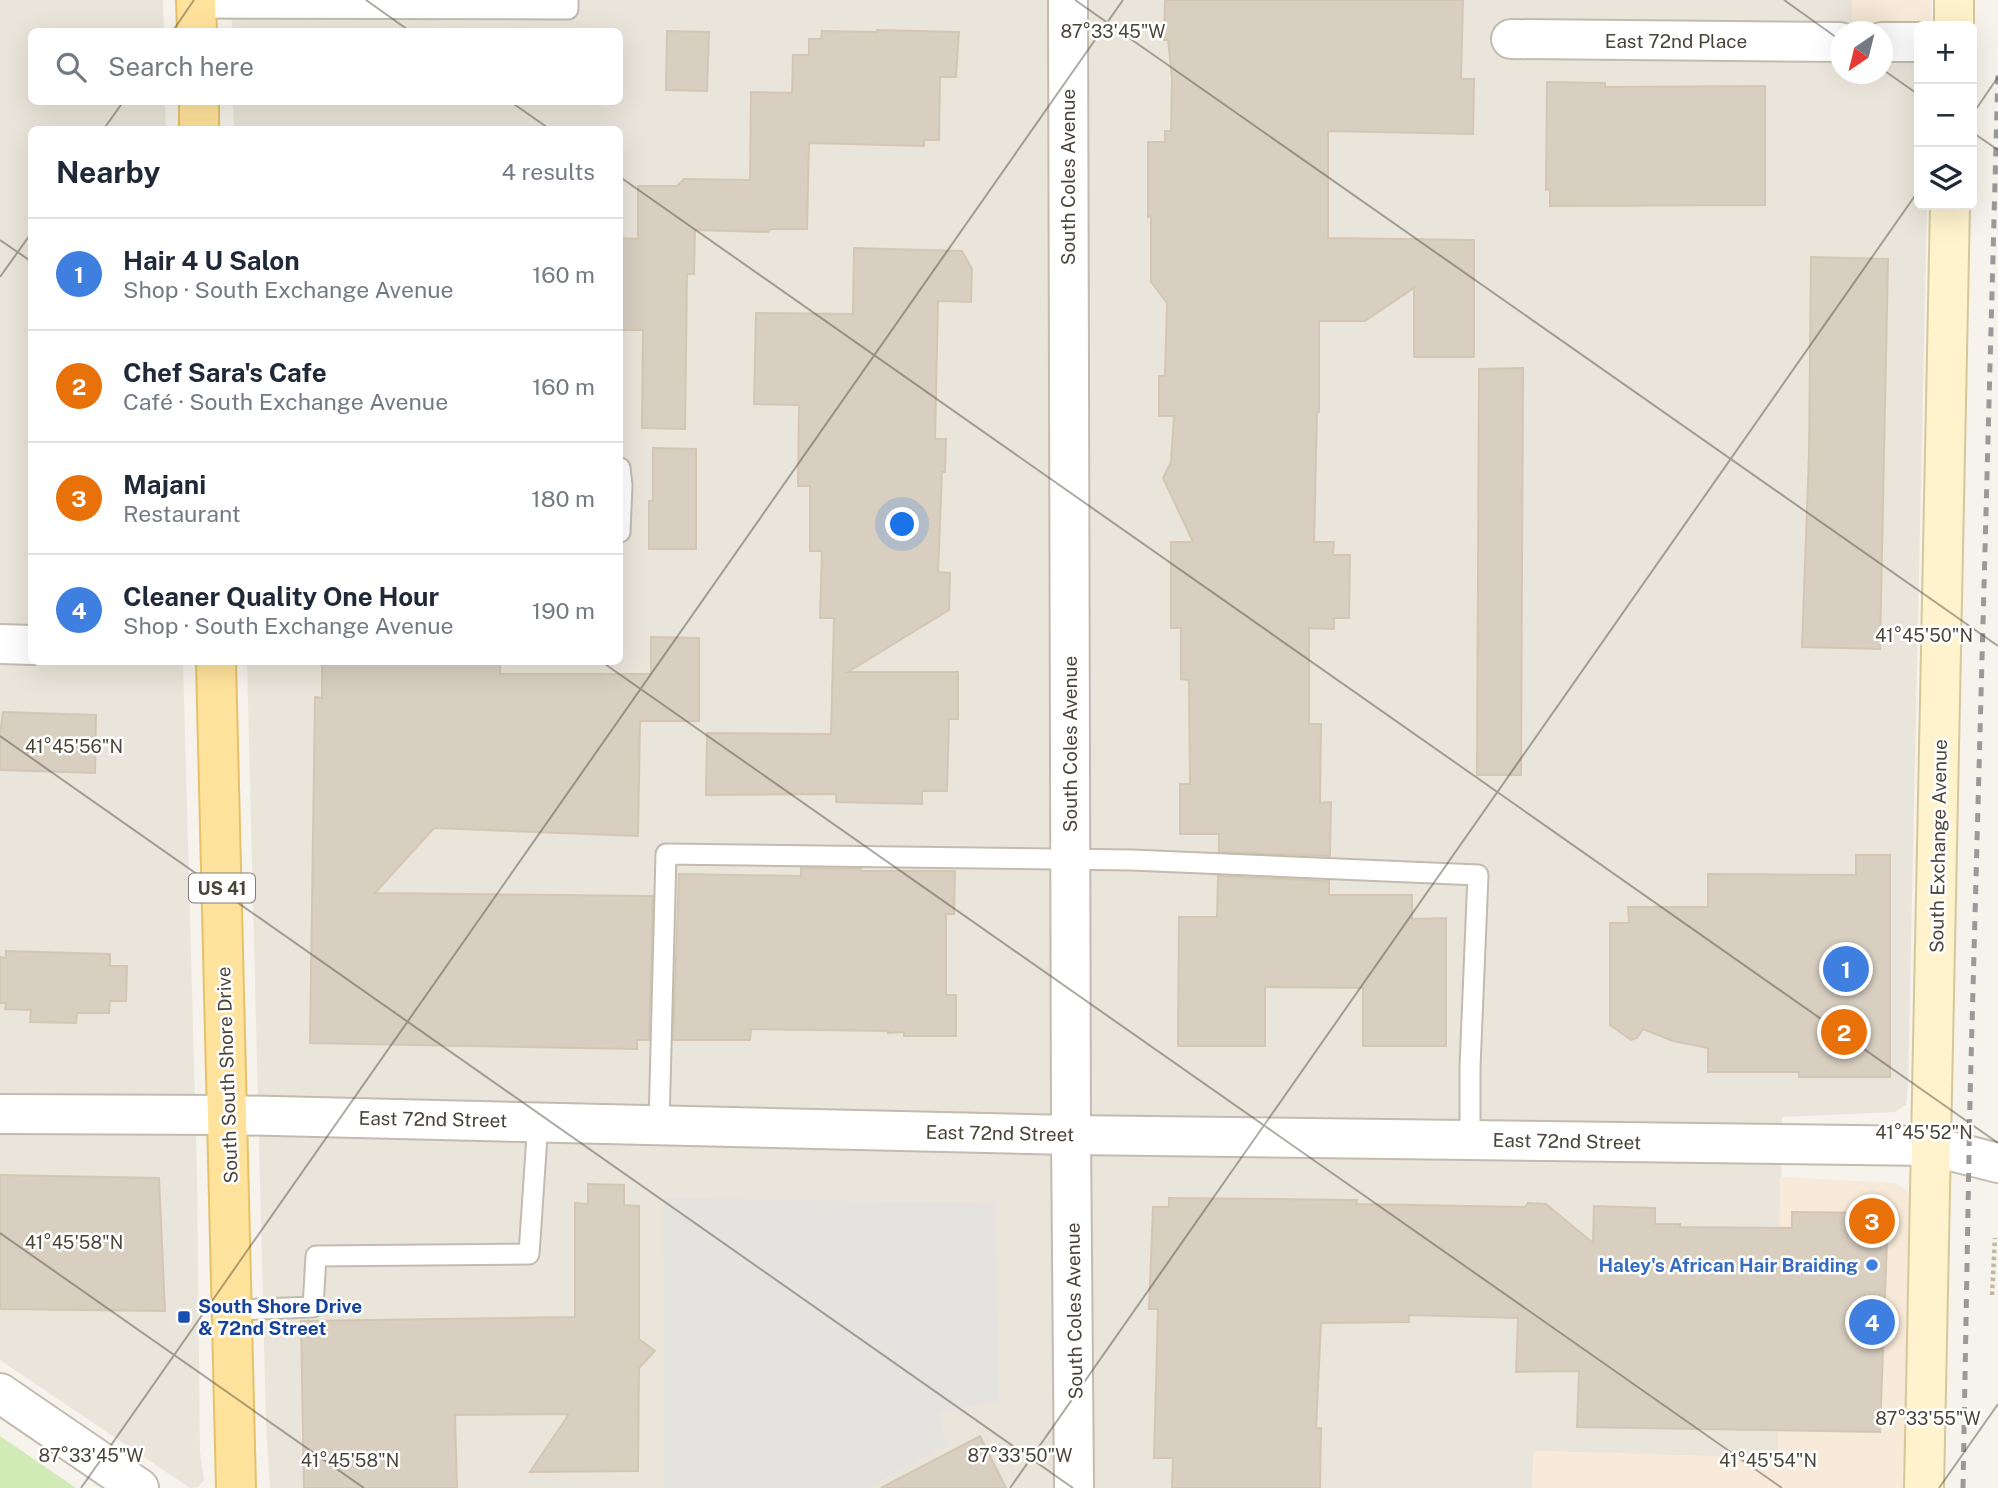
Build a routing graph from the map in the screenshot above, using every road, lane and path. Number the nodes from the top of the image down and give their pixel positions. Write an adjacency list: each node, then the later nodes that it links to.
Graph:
1 (568, 0): 4 (lane)
2 (1068, 0): 16 (street, South Coles Avenue)
3 (1954, 0): 5 (main road)
4 (197, 13)
5 (1954, 21)
6 (1511, 39): 7 (street, East 72nd Place)
7 (1830, 42)
8 (1893, 42): 9 (street)
9 (1914, 42)
10 (199, 105): 11 (main road)
11 (199, 126)
12 (1950, 210): 23 (main road, South Exchange Avenue)
13 (0, 644): 14 (street)
14 (28, 645)
15 (216, 665): 18 (main road, South South Shore Drive / US 41)
16 (1070, 861): 20 (lane); 21 (street, South Coles Avenue); 22 (lane)
17 (0, 1114): 18 (street, East 72nd Street)
18 (228, 1115): 19 (street, East 72nd Street); 27 (main road, South South Shore Drive / US 41)
19 (538, 1121): 20 (street, East 72nd Street); 27 (lane)
20 (659, 1125): 21 (street, East 72nd Street)
21 (1071, 1135): 22 (street, East 72nd Street); 31 (street, South Coles Avenue)
22 (1470, 1140): 23 (street, East 72nd Street)
23 (1931, 1146): 24 (street, East 72nd Street); 32 (main road, South Exchange Avenue)
24 (1998, 1163)
25 (1995, 1238): 26 (path)
26 (1992, 1295)
27 (233, 1310): 30 (main road, South South Shore Drive / US 41)
28 (0, 1393): 29 (street)
29 (139, 1488)
30 (236, 1488)
31 (1074, 1488)
32 (1924, 1488)

